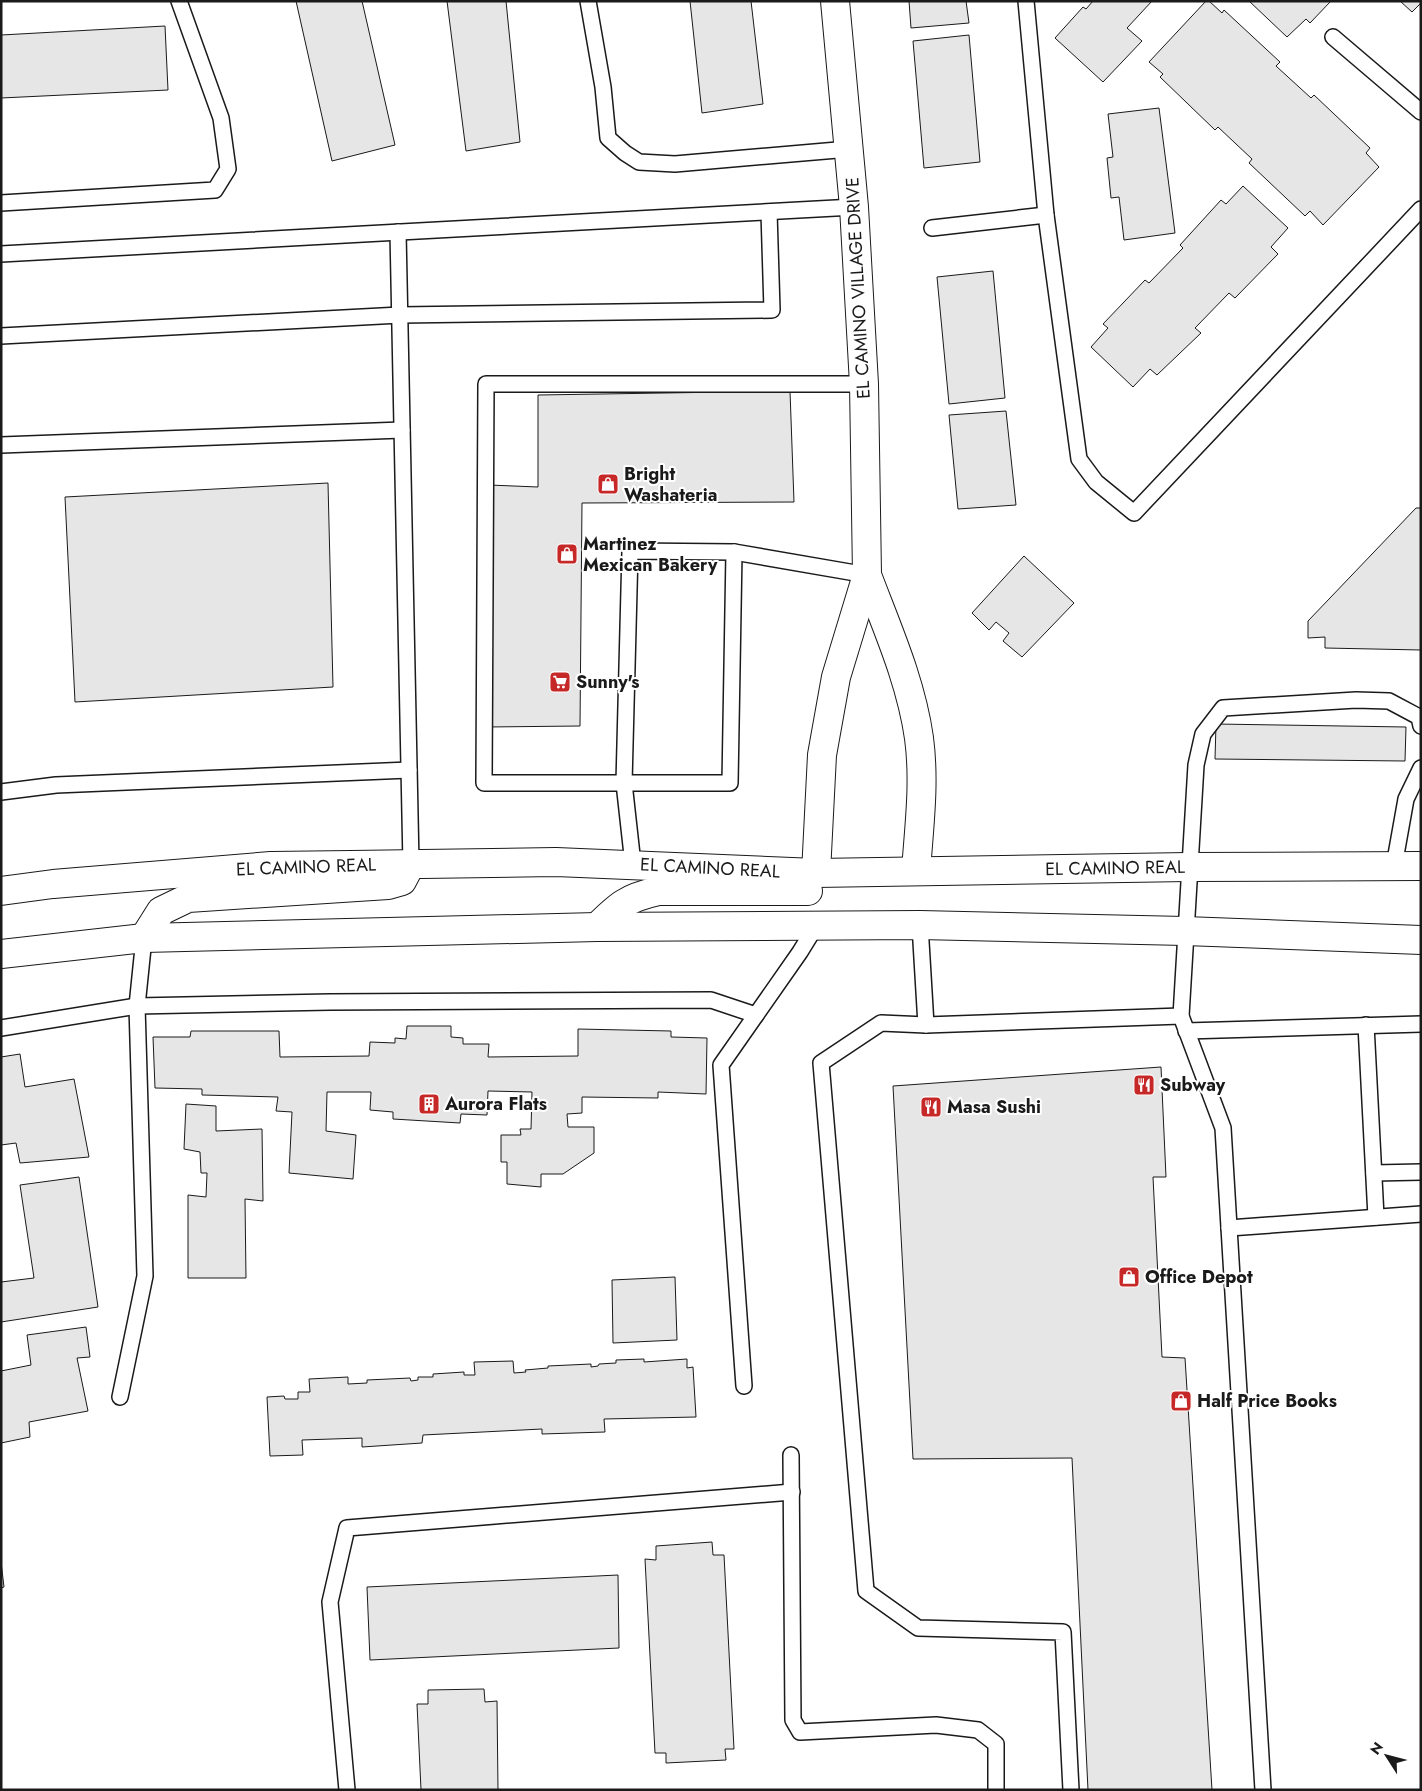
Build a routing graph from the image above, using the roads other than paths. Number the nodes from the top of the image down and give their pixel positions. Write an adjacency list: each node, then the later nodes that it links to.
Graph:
1 (179, 1): 8 (lane)
2 (588, 1): 7 (lane)
3 (835, 1): 7 (main road, EL CAMINO VILLAGE DRIVE)
4 (1026, 1): 12 (lane)
5 (1333, 37): 6 (lane)
6 (1421, 112)
7 (849, 149): 9 (main road, EL CAMINO VILLAGE DRIVE)
8 (1, 204)
9 (854, 207): 11 (lane); 18 (main road, EL CAMINO VILLAGE DRIVE)
10 (1421, 210): 12 (lane)
11 (769, 212): 14 (lane); 16 (lane)
12 (1046, 216): 13 (lane)
13 (932, 228)
14 (398, 232): 15 (lane); 16 (lane)
15 (1, 254)
16 (400, 315): 17 (lane); 19 (lane)
17 (1, 336)
18 (864, 384): 22 (main road, EL CAMINO VILLAGE DRIVE); 26 (lane)
19 (402, 430): 20 (lane); 25 (lane)
20 (1, 446)
21 (734, 552): 22 (lane); 26 (lane); 26 (lane)
22 (867, 575): 32 (main road, EL CAMINO VILLAGE DRIVE); 33 (main road, EL CAMINO VILLAGE DRIVE)
23 (1421, 726): 31 (lane)
24 (1421, 768): 30 (lane)
25 (409, 770): 27 (lane); 28 (lane)
26 (624, 783): 29 (lane)
27 (1, 792)
28 (411, 864): 29 (main road, EL CAMINO REAL); 34 (main road, EL CAMINO REAL); 39 (main road)
29 (633, 864): 33 (main road, EL CAMINO REAL)
30 (1408, 866): 31 (main road, EL CAMINO REAL)
31 (1188, 867): 32 (main road, EL CAMINO REAL); 38 (lane)
32 (916, 871): 33 (main road, EL CAMINO REAL); 37 (main road)
33 (816, 873)
34 (1, 891)
35 (920, 925): 36 (main road); 38 (main road); 46 (lane)
36 (816, 926): 37 (main road); 43 (lane)
37 (597, 927): 39 (main road)
38 (1185, 932): 40 (main road); 44 (lane)
39 (144, 938): 41 (main road); 42 (lane)
40 (1421, 940)
41 (1, 954)
42 (137, 1006): 43 (lane); 48 (lane); 56 (lane)
43 (756, 1015): 55 (lane)
44 (1180, 1016): 46 (lane); 49 (lane)
45 (1421, 1024): 47 (lane)
46 (926, 1025): 61 (lane)
47 (1366, 1025): 49 (lane); 51 (lane)
48 (1, 1028)
49 (1186, 1031): 54 (lane)
50 (1421, 1172): 51 (lane)
51 (1374, 1173): 53 (lane)
52 (1421, 1214): 53 (lane)
53 (1376, 1217): 54 (lane)
54 (1229, 1228): 62 (lane)
55 (744, 1386)
56 (120, 1397)
57 (792, 1455): 58 (lane)
58 (792, 1492): 59 (lane); 60 (lane)
59 (347, 1790)
60 (996, 1790)
61 (1071, 1790)
62 (1262, 1790)

